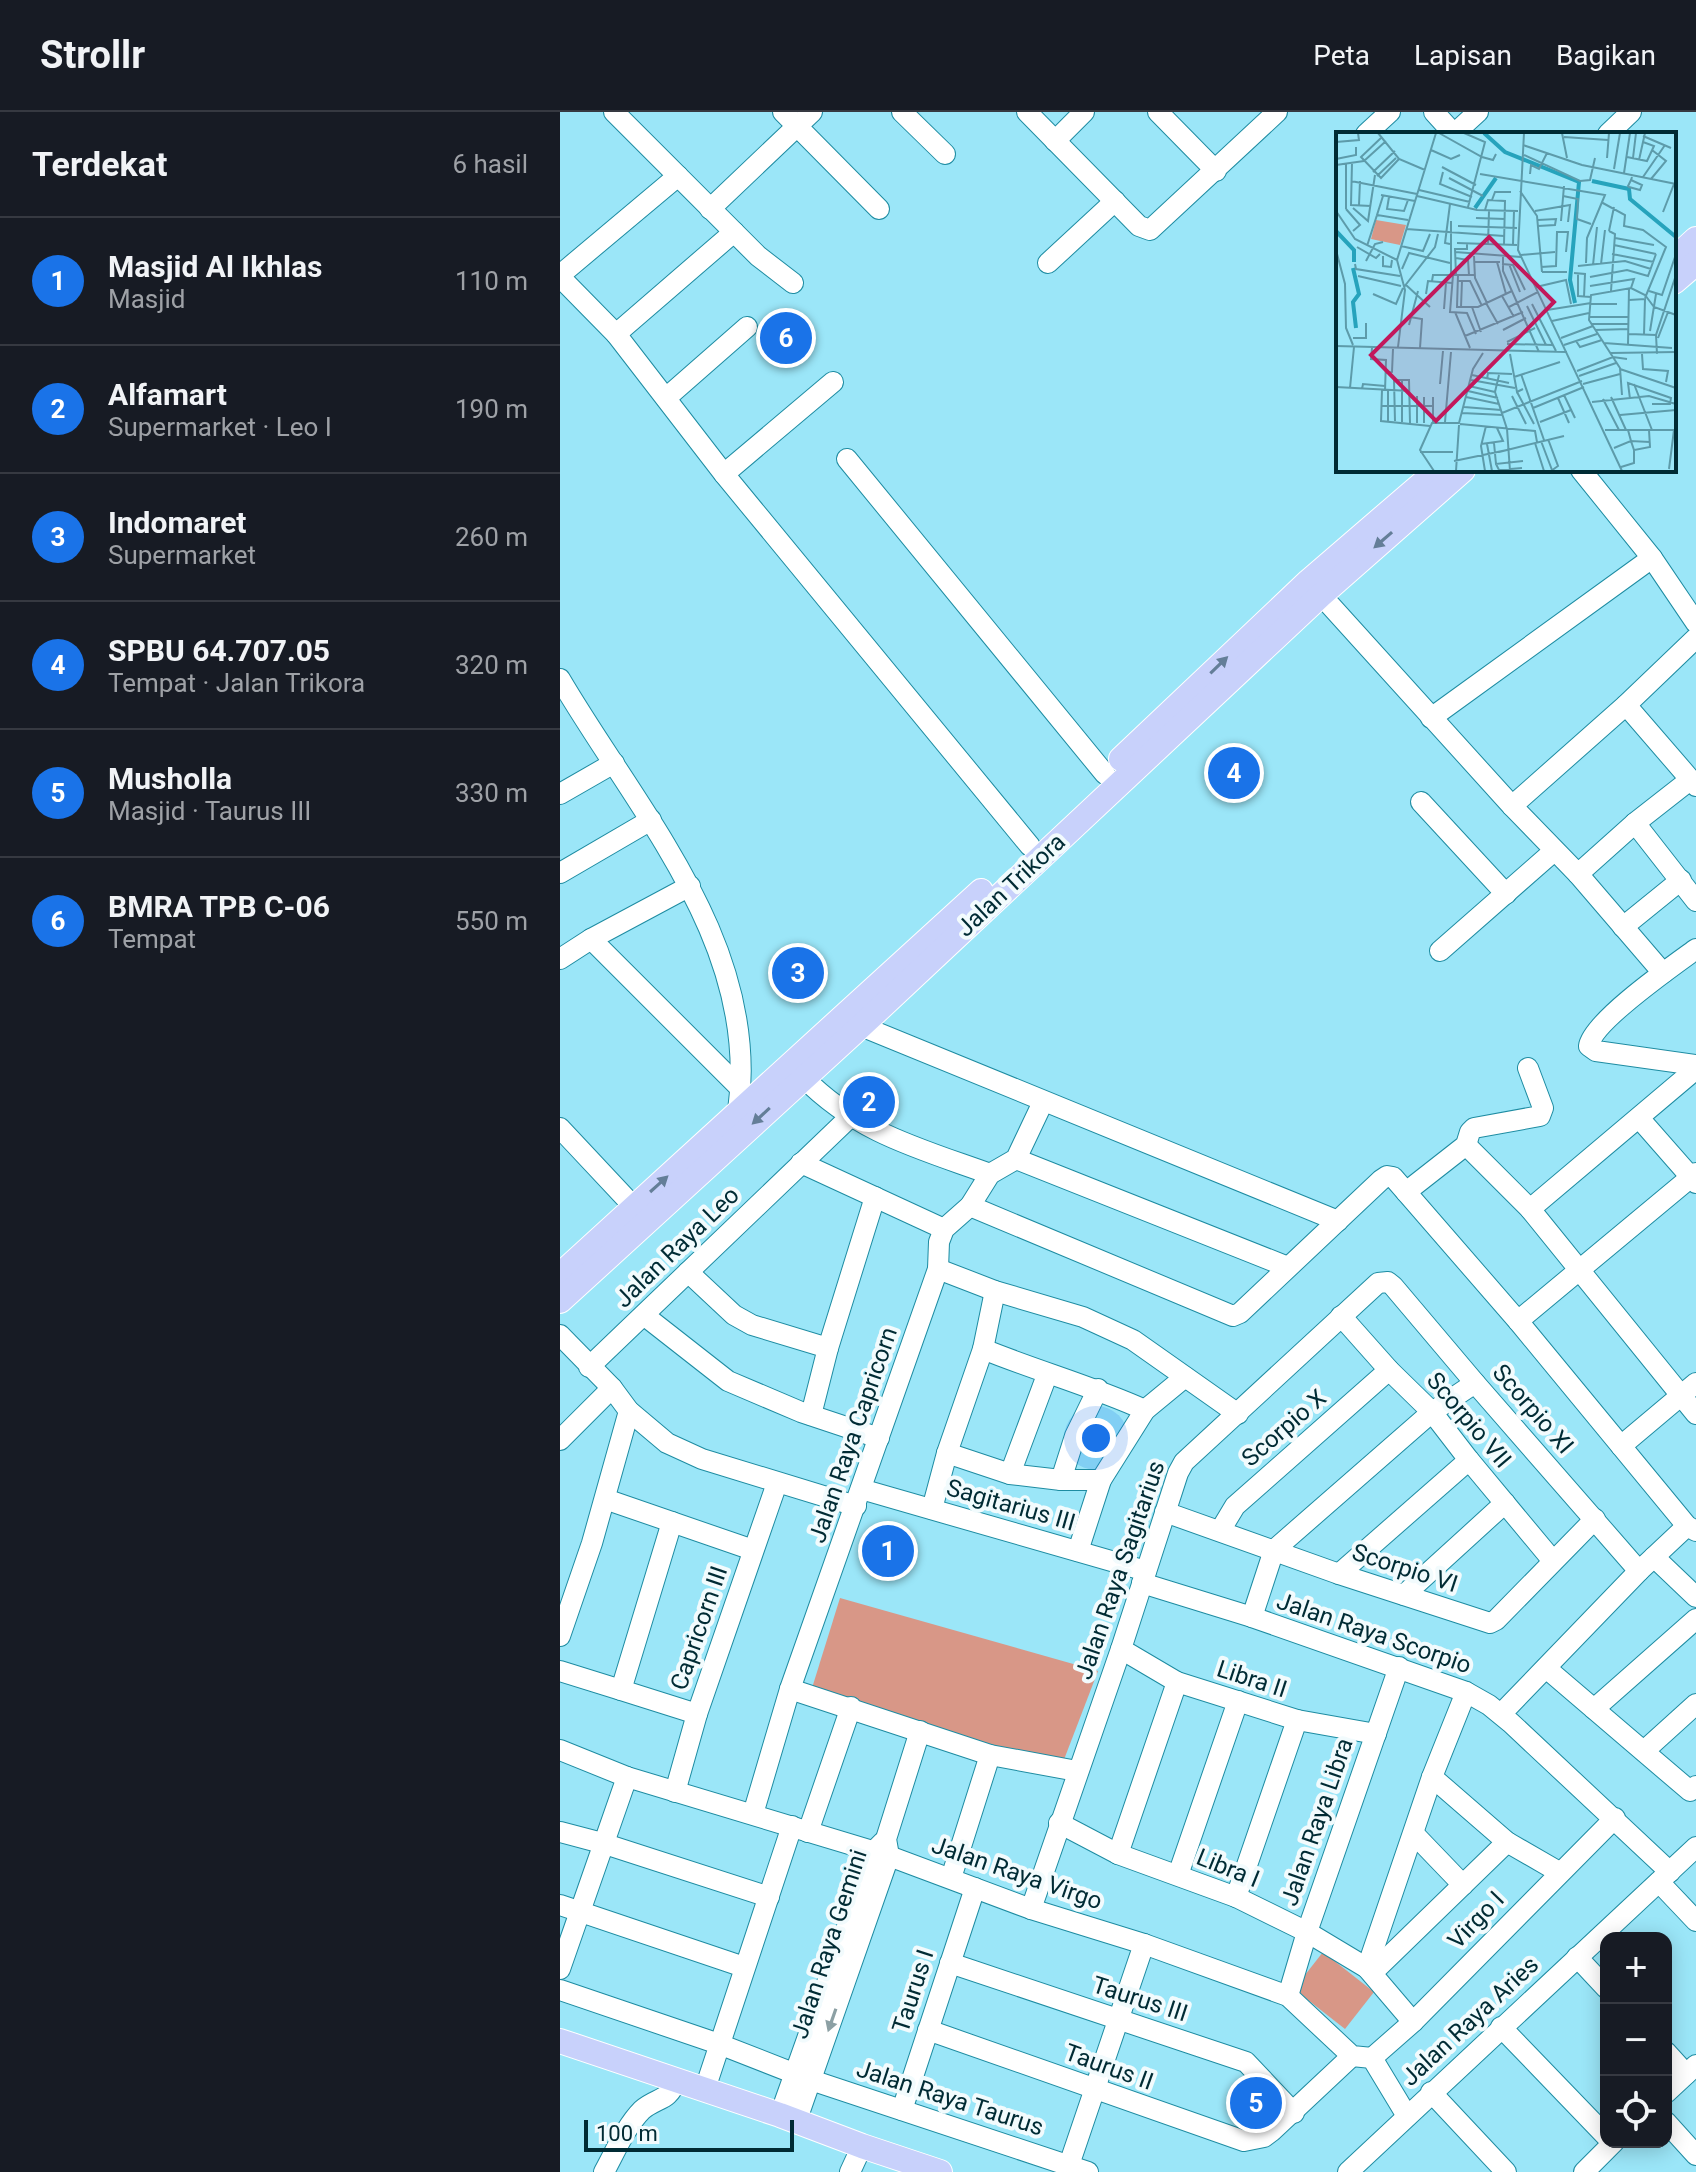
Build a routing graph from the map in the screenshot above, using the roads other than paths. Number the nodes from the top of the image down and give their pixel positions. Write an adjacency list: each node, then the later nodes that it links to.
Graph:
1 (614, 112): 19 (street)
2 (902, 112): 17 (street)
3 (1027, 112): 16 (street)
4 (1084, 112): 16 (street)
5 (1158, 112): 18 (street)
6 (1277, 112): 18 (street)
7 (1390, 112): 12 (street)
8 (1434, 112): 13 (street)
9 (1478, 112): 14 (street)
10 (1631, 112): 15 (street)
11 (798, 117): 21 (street); 22 (street)
12 (1368, 132)
13 (1452, 132)
14 (1456, 132)
15 (1610, 132)
16 (1055, 141): 20 (street)
17 (945, 154)
18 (1216, 171): 20 (street)
19 (678, 176): 21 (street); 28 (street)
20 (1115, 201): 26 (street)
21 (710, 209): 23 (street)
22 (879, 209)
23 (734, 232): 30 (street); 32 (street)
24 (1696, 239): 25 (main road)
25 (1676, 257)
26 (1048, 263)
27 (1696, 263): 29 (main road)
28 (560, 276): 32 (street)
29 (1676, 280)
30 (793, 283)
31 (747, 327): 34 (street)
32 (616, 334): 34 (street)
33 (833, 382): 39 (street)
34 (666, 398): 39 (street)
35 (847, 459): 49 (street)
36 (1436, 472): 41 (main road, Jalan Trikora)
37 (1460, 472): 41 (main road, Jalan Trikora, one-way to 41)
38 (1583, 472): 40 (street)
39 (724, 474): 56 (street)
40 (1652, 558): 42 (street); 47 (street)
41 (1315, 588): 47 (street); 49 (main road, Jalan Trikora, one-way to 41); 69 (main road, Jalan Trikora)
42 (1696, 623)
43 (1696, 638): 45 (street)
44 (560, 679): 46 (street)
45 (1626, 705): 50 (street); 53 (street)
46 (568, 707): 48 (street)
47 (1431, 718): 53 (street)
48 (614, 763): 51 (street); 54 (street)
49 (1105, 774): 56 (main road, Jalan Trikora)
50 (1693, 783): 55 (street)
51 (560, 794)
52 (1421, 802): 62 (street)
53 (1512, 806): 57 (street)
54 (651, 820): 58 (street); 60 (street)
55 (1635, 823): 59 (street); 61 (street)
56 (1030, 846): 69 (main road, Jalan Trikora)
57 (1554, 851): 59 (street); 62 (street)
58 (560, 873)
59 (1578, 874): 63 (street)
60 (690, 886): 64 (street); 73 (street)
61 (1690, 889): 63 (street)
62 (1506, 894): 66 (street)
63 (1623, 927): 68 (street)
64 (591, 939): 67 (street); 73 (street)
65 (1696, 949): 68 (street)
66 (1440, 951)
67 (560, 959)
68 (1663, 973): 70 (street)
69 (864, 1014): 72 (main road, Jalan Trikora); 73 (main road, Jalan Trikora); 74 (street)
70 (1696, 1067): 76 (street)
71 (1528, 1068): 78 (street)
72 (803, 1077): 75 (street); 87 (main road, Jalan Trikora, one-way to 87)
73 (739, 1100): 87 (main road, Jalan Trikora, one-way to 73)
74 (1043, 1102): 79 (street); 88 (street)
75 (850, 1117): 80 (street, Jalan Raya Leo); 81 (street)
76 (1639, 1118): 82 (street); 86 (street)
77 (560, 1128): 87 (street)
78 (1466, 1145): 83 (street); 86 (street)
79 (1016, 1159): 81 (street); 90 (street)
80 (801, 1163): 84 (street); 93 (street, Jalan Raya Leo)
81 (990, 1174): 85 (street)
82 (1694, 1178): 92 (street)
83 (1406, 1192): 88 (street); 100 (street)
84 (875, 1197): 89 (street); 102 (street)
85 (970, 1206): 89 (street); 90 (street)
86 (1530, 1209): 92 (street)
87 (632, 1217): 94 (main road, Jalan Trikora); 97 (main road, Jalan Trikora)
88 (1338, 1221): 90 (street)
89 (944, 1229): 91 (street, Jalan Raya Capricorn)
90 (1288, 1267)
91 (938, 1269): 96 (street); 118 (street, Jalan Raya Capricorn)
92 (1580, 1269): 100 (street); 111 (street)
93 (688, 1272): 98 (street, Jalan Raya Leo); 102 (street)
94 (560, 1275)
95 (1388, 1282): 99 (street, Jalan Raya Sagitarius); 108 (street, Scorpio XI)
96 (995, 1291): 103 (street); 107 (street)
97 (560, 1301)
98 (645, 1316): 104 (street, Jalan Raya Leo); 117 (street)
99 (1341, 1316): 105 (street, Scorpio VII); 115 (street, Jalan Raya Sagitarius)
100 (1518, 1321): 120 (street)
101 (560, 1335): 104 (street, Sagitarius III)
102 (828, 1348): 117 (street)
103 (983, 1349): 106 (street); 121 (street)
104 (589, 1367): 109 (street, Sagitarius III)
105 (1389, 1370): 114 (street, Scorpio VII); 135 (street, Scorpio X)
106 (1047, 1375): 110 (street); 123 (street)
107 (1185, 1377): 112 (street); 115 (street)
108 (1475, 1383): 114 (street); 132 (street, Scorpio XI)
109 (612, 1388): 113 (street, Sagitarius III); 119 (street)
110 (1098, 1389): 112 (street); 124 (street)
111 (1688, 1389): 116 (street); 120 (street)
112 (1145, 1410): 125 (street)
113 (629, 1411): 126 (street, Sagitarius III); 128 (street)
114 (1432, 1412): 122 (street, Scorpio VII); 137 (street)
115 (1238, 1414): 131 (street, Jalan Raya Sagitarius)
116 (1696, 1414)
117 (811, 1415): 118 (street)
118 (879, 1438): 127 (street, Jalan Raya Capricorn)
119 (560, 1440)
120 (1621, 1446): 134 (street)
121 (947, 1453): 123 (street); 130 (street)
122 (1469, 1460): 129 (street, Scorpio VII); 141 (street)
123 (1010, 1474): 124 (street)
124 (1061, 1480): 125 (street)
125 (1101, 1480): 138 (street)
126 (777, 1483): 127 (street, Sagitarius III); 136 (street, Capricorn III)
127 (859, 1498): 130 (street, Sagitarius III); 153 (street, Jalan Raya Capricorn)
128 (605, 1499): 133 (street); 147 (street)
129 (1505, 1503): 139 (street, Scorpio VII); 143 (street)
130 (932, 1509): 138 (street, Sagitarius III)
131 (1165, 1512): 135 (street, Scorpio VI); 142 (street, Jalan Raya Sagitarius)
132 (1595, 1519): 139 (street, Scorpio VI); 140 (street, Scorpio XI)
133 (672, 1522): 136 (street); 154 (street)
134 (1691, 1528): 140 (street)
135 (1220, 1531): 137 (street, Scorpio VI)
136 (753, 1550): 160 (street, Capricorn III)
137 (1274, 1550): 141 (street, Scorpio VI); 145 (street)
138 (1078, 1551): 142 (street, Sagitarius III)
139 (1553, 1561): 143 (street, Scorpio VI)
140 (1646, 1564): 144 (street, Scorpio XI); 150 (street)
141 (1339, 1574): 143 (street, Scorpio VI)
142 (1144, 1577): 145 (street, Jalan Raya Scorpio); 148 (street, Jalan Raya Sagitarius)
143 (1404, 1595)
144 (1696, 1597)
145 (1252, 1617): 149 (street, Jalan Raya Scorpio)
146 (1696, 1619): 159 (street)
147 (560, 1636)
148 (1121, 1649): 152 (street, Libra II); 168 (street, Jalan Raya Sagitarius)
149 (1399, 1667): 155 (street, Jalan Raya Scorpio); 164 (street, Jalan Raya Libra)
150 (1546, 1668): 159 (street); 161 (street)
151 (560, 1671): 154 (street)
152 (1177, 1682): 156 (street, Libra II); 183 (street)
153 (790, 1689): 158 (street); 173 (street, Jalan Raya Capricorn)
154 (621, 1690): 160 (street)
155 (1466, 1692): 161 (street, Jalan Raya Scorpio); 170 (street)
156 (1238, 1701): 162 (street, Libra II); 185 (street)
157 (1696, 1704): 166 (street)
158 (851, 1707): 163 (street); 176 (street)
159 (1594, 1709): 166 (street)
160 (697, 1714): 172 (street, Capricorn III)
161 (1501, 1714): 174 (street, Jalan Raya Scorpio)
162 (1297, 1720): 164 (street, Libra II); 191 (street)
163 (920, 1731): 167 (street); 182 (street, Jalan Raya Gemini)
164 (1376, 1734): 195 (street, Jalan Raya Libra)
165 (560, 1750): 169 (street, Jalan Raya Virgo)
166 (1644, 1751): 171 (street)
167 (990, 1755): 168 (street); 187 (street)
168 (1077, 1771): 175 (street, Jalan Raya Sagitarius)
169 (627, 1777): 172 (street, Jalan Raya Virgo); 180 (street)
170 (1432, 1777): 178 (street); 179 (street)
171 (1696, 1786)
172 (675, 1792): 173 (street, Jalan Raya Virgo)
173 (753, 1814): 176 (street, Jalan Raya Virgo)
174 (1615, 1818): 184 (street, Virgo I); 186 (street, Jalan Raya Scorpio)
175 (1059, 1823): 183 (street, Libra I); 193 (street, Jalan Raya Sagitarius)
176 (800, 1829): 182 (street, Jalan Raya Virgo); 190 (street)
177 (560, 1832): 180 (street)
178 (1414, 1834): 188 (street); 201 (street)
179 (1507, 1842): 184 (street); 188 (street)
180 (602, 1843): 190 (street); 192 (street)
181 (1696, 1847): 186 (street, Jalan Raya Aries)
182 (883, 1849): 187 (street, Jalan Raya Virgo); 214 (street, Jalan Raya Gemini)
183 (1118, 1854): 185 (street, Libra I)
184 (1559, 1872): 206 (street, Virgo I)
185 (1178, 1875): 191 (street, Libra I)
186 (1665, 1877): 194 (street, Jalan Raya Scorpio); 197 (street, Jalan Raya Aries)
187 (951, 1878): 189 (street, Jalan Raya Virgo)
188 (1463, 1885): 201 (street)
189 (975, 1888): 193 (street, Jalan Raya Virgo); 198 (street, Taurus I)
190 (769, 1897): 199 (street)
191 (1236, 1897): 195 (street, Libra I)
192 (569, 1908): 199 (street); 200 (street)
193 (1031, 1909): 196 (street, Jalan Raya Virgo)
194 (1696, 1921)
195 (1307, 1932): 201 (street, Libra I); 204 (street, Jalan Raya Libra)
196 (1144, 1944): 204 (street, Jalan Raya Virgo); 205 (street)
197 (1577, 1957): 202 (street); 207 (street, Jalan Raya Aries)
198 (950, 1963): 205 (street, Taurus III); 208 (street, Taurus I)
199 (744, 1967): 209 (street)
200 (560, 1969)
201 (1370, 1970): 206 (street, Libra I)
202 (1600, 1982)
203 (560, 1990): 209 (street, Jalan Raya Taurus)
204 (1288, 1996): 212 (street, Jalan Raya Virgo)
205 (1118, 2018): 218 (street); 221 (street, Taurus III)
206 (1413, 2022): 212 (street, Virgo I)
207 (1501, 2027): 219 (street, Jalan Raya Aries); 225 (street)
208 (928, 2030): 218 (street, Taurus II); 220 (street, Taurus I)
209 (719, 2044): 214 (street, Jalan Raya Taurus); 217 (street)
210 (561, 2045): 215 (main road)
211 (1672, 2056): 213 (street)
212 (1362, 2057): 221 (street, Virgo I); 222 (street, Jalan Raya Virgo)
213 (1691, 2070): 216 (street)
214 (804, 2077): 220 (street, Jalan Raya Taurus); 223 (street, Jalan Raya Gemini)
215 (676, 2081): 217 (main road); 232 (street)
216 (1672, 2087)
217 (705, 2089): 223 (main road)
218 (1094, 2090): 226 (street, Taurus II); 231 (street)
219 (1431, 2092): 222 (street, Jalan Raya Aries); 230 (street)
220 (902, 2110): 231 (street, Jalan Raya Taurus)
221 (1294, 2113): 226 (street, Virgo I)
222 (1407, 2116): 235 (street, Jalan Raya Aries)
223 (788, 2118): 227 (main road)
224 (1672, 2129): 229 (street)
225 (1600, 2130)
226 (1272, 2131)
227 (862, 2146): 233 (street); 234 (main road)
228 (1605, 2148): 236 (street)
229 (1696, 2155)
230 (1494, 2168)
231 (1078, 2169)
232 (604, 2172)
233 (850, 2172)
234 (940, 2172)
235 (1348, 2172)
236 (1584, 2172)

